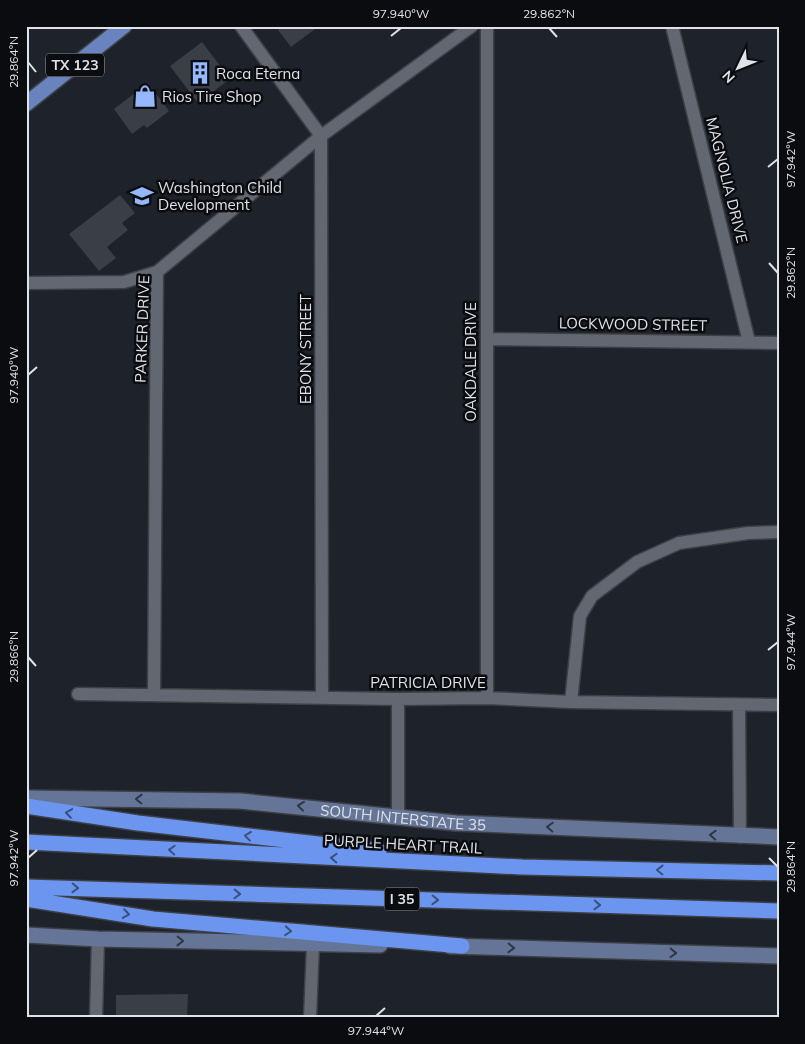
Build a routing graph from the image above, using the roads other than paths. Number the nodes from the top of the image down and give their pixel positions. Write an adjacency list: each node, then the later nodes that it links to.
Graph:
1 (124, 26): 6 (main road, TX 123)
2 (241, 26): 7 (street)
3 (472, 26): 7 (street, PARKER DRIVE)
4 (487, 26): 10 (street, OAKDALE DRIVE)
5 (672, 26): 11 (street, MAGNOLIA DRIVE)
6 (26, 104)
7 (321, 136): 8 (street, PARKER DRIVE); 16 (street, EBONY STREET)
8 (157, 272): 9 (street); 15 (street, PARKER DRIVE)
9 (26, 283)
10 (487, 339): 11 (street, LOCKWOOD STREET); 17 (street, OAKDALE DRIVE)
11 (749, 342): 12 (street, LOCKWOOD STREET)
12 (779, 343)
13 (779, 532): 19 (street)
14 (78, 694): 15 (street, PATRICIA DRIVE)
15 (154, 695): 16 (street, PATRICIA DRIVE)
16 (322, 698): 18 (street, PATRICIA DRIVE)
17 (487, 698): 18 (street, PATRICIA DRIVE); 19 (street, PATRICIA DRIVE)
18 (398, 699): 24 (street)
19 (571, 702): 20 (street, PATRICIA DRIVE)
20 (739, 705): 21 (street, PATRICIA DRIVE); 25 (street)
21 (779, 705)
22 (26, 798): 24 (main road, SOUTH INTERSTATE 35, one-way to 22)
23 (26, 806): 28 (highway, one-way to 23)
24 (398, 816): 25 (main road, SOUTH INTERSTATE 35, one-way to 24)
25 (740, 836): 26 (main road, SOUTH INTERSTATE 35)
26 (779, 837)
27 (26, 842): 28 (highway, PURPLE HEART TRAIL, one-way to 27)
28 (522, 867): 29 (highway, PURPLE HEART TRAIL, one-way to 28)
29 (779, 873)
30 (26, 887): 32 (highway, I 35, one-way to 32)
31 (26, 899): 36 (highway, one-way to 36)
32 (779, 911)
33 (26, 935): 34 (main road)
34 (98, 939): 35 (main road, one-way to 35); 38 (street)
35 (313, 944): 36 (main road); 39 (street)
36 (462, 946): 37 (main road, one-way to 37)
37 (779, 956)
38 (96, 1018)
39 (310, 1018)

